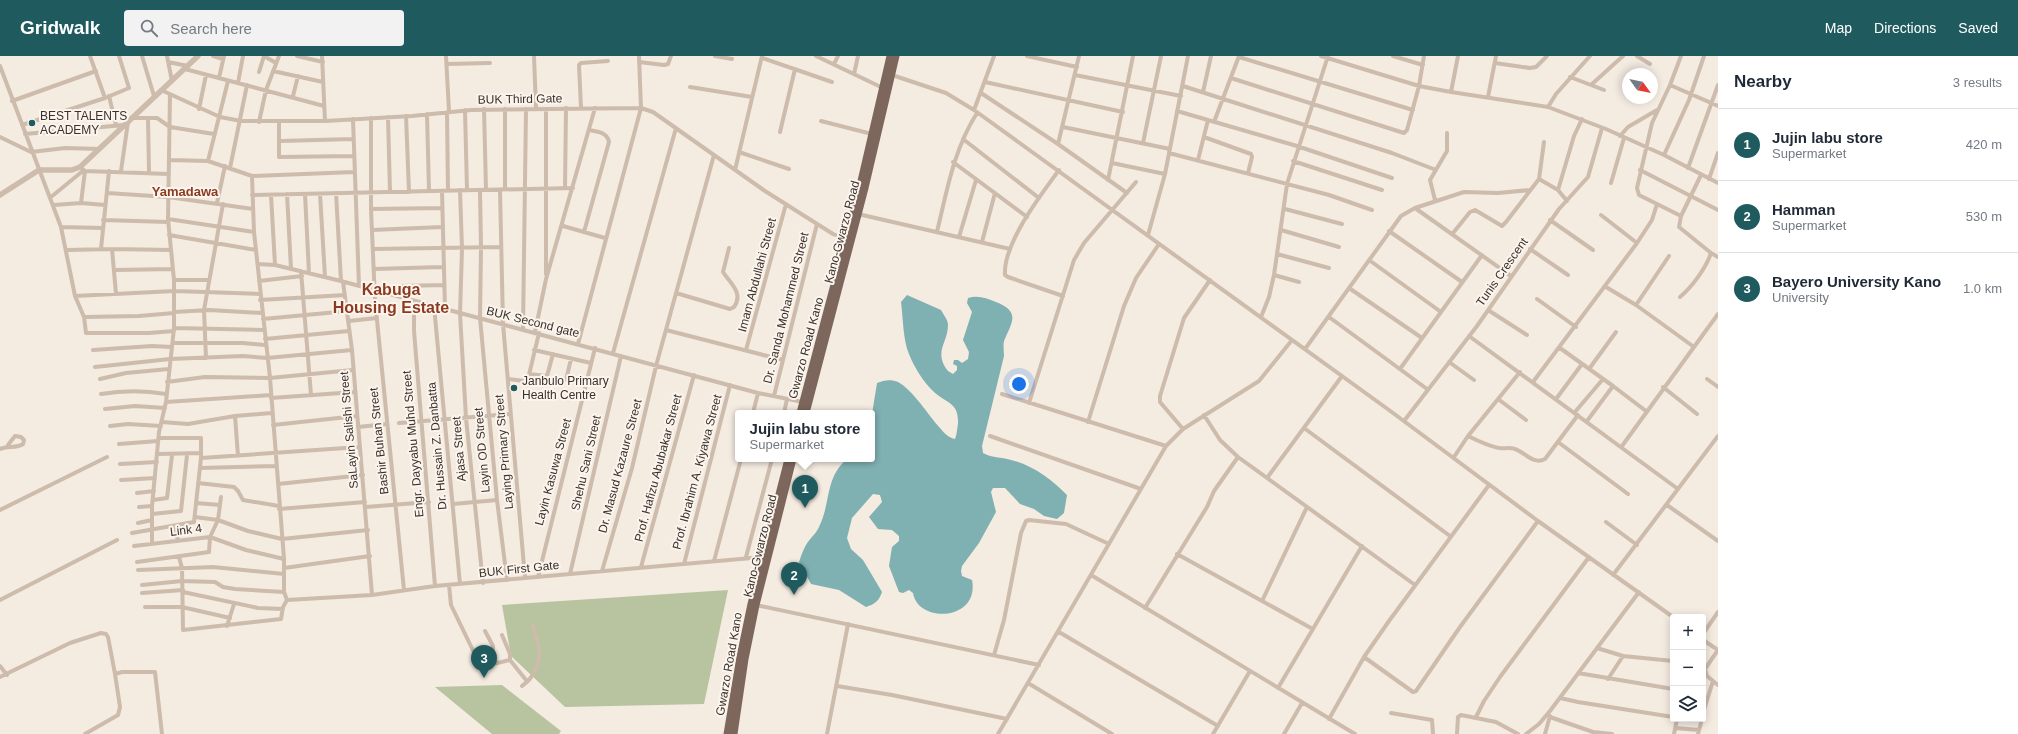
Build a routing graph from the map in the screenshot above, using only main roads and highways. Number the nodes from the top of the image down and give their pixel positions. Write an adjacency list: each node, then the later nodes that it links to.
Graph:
1 (890, 56): 3 (main road, Gwarzo Road Kano)
2 (896, 56): 3 (main road, Kano-Gwarzo Road)
3 (868, 163): 4 (main road, Gwarzo Road Kano); 5 (main road, Kano-Gwarzo Road)
4 (801, 410)
5 (807, 410)
6 (787, 462): 8 (main road, Gwarzo Road Kano)
7 (792, 462): 8 (main road, Kano-Gwarzo Road)
8 (747, 635): 9 (main road, Gwarzo Road Kano); 10 (main road, Kano-Gwarzo Road)
9 (728, 734)
10 (734, 734)

